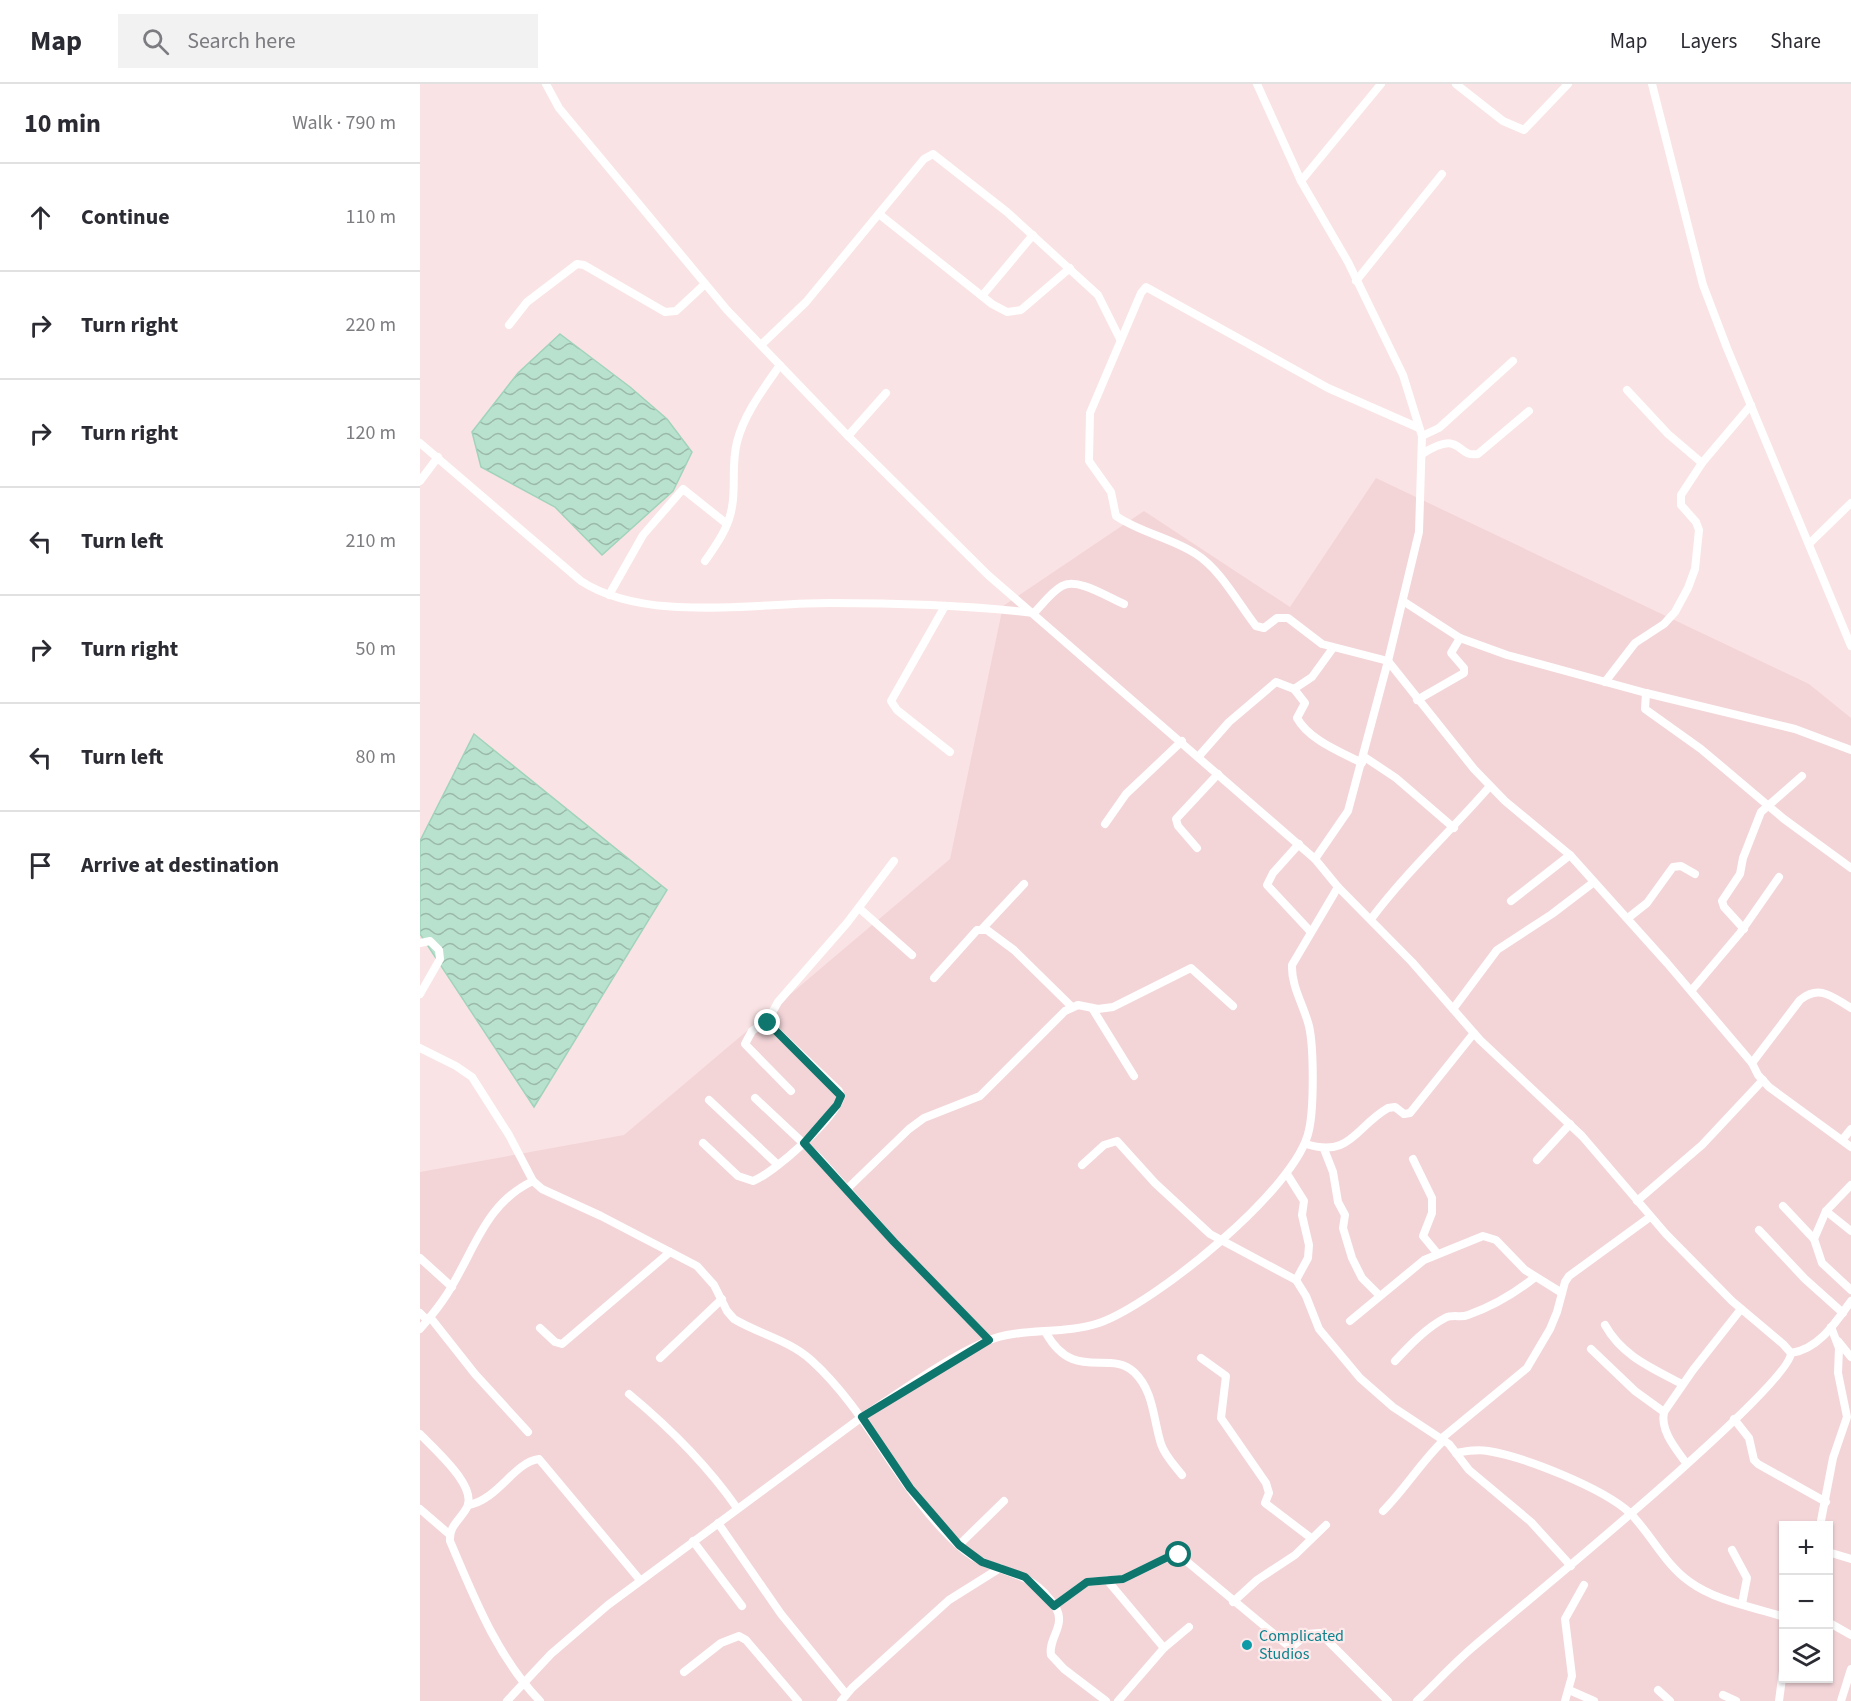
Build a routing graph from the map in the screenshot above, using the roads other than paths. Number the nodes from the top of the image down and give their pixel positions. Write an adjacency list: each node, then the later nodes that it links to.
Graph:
1 (546, 84): 13 (street)
2 (1257, 84): 8 (street)
3 (1381, 84): 8 (street)
4 (1456, 84): 5 (street)
5 (1568, 84)
6 (1652, 84): 22 (street)
7 (1442, 174): 12 (street)
8 (1301, 181): 12 (street)
9 (879, 214): 10 (street); 14 (street); 17 (street)
10 (1033, 235): 11 (street); 14 (street)
11 (1070, 268): 14 (street); 16 (street)
12 (1356, 281): 24 (street)
13 (705, 284): 15 (street); 17 (street)
14 (982, 296)
15 (509, 325)
16 (1120, 339): 24 (street); 42 (street)
17 (761, 345): 19 (street)
18 (1513, 361): 24 (street)
19 (780, 365): 25 (street); 32 (street)
20 (1627, 390): 29 (street)
21 (886, 393): 25 (street)
22 (1751, 405): 29 (street); 33 (street)
23 (1529, 411): 27 (street)
24 (1421, 432): 27 (street)
25 (848, 436): 39 (street)
26 (420, 442): 28 (street)
27 (1422, 454): 36 (street)
28 (438, 457): 30 (street); 35 (street)
29 (1702, 463): 44 (street)
30 (420, 480)
31 (1851, 503): 33 (street)
32 (727, 524): 34 (street); 35 (street)
33 (1809, 544): 41 (street)
34 (705, 561)
35 (609, 594): 38 (street)
36 (1403, 601): 40 (street); 43 (street)
37 (1124, 604): 39 (street)
38 (945, 606): 39 (street); 50 (street)
39 (1034, 613): 48 (street)
40 (1460, 638): 44 (street); 47 (street)
41 (1851, 646)
42 (1333, 648): 43 (street); 45 (street)
43 (1388, 661): 47 (street); 52 (street)
44 (1605, 682): 46 (street)
45 (1294, 689): 51 (street); 52 (street)
46 (1646, 693): 49 (street); 56 (street)
47 (1417, 700): 55 (street)
48 (1182, 741): 51 (street); 57 (street)
49 (1851, 750)
50 (950, 752)
51 (1199, 756): 53 (street)
52 (1363, 760): 58 (street); 62 (street)
53 (1218, 774): 59 (street); 60 (street)
54 (1802, 776): 56 (street)
55 (1490, 786): 58 (street); 61 (street)
56 (1767, 804): 64 (street); 75 (street)
57 (1105, 824)
58 (1454, 828): 73 (street)
59 (1299, 844): 62 (street); 76 (street)
60 (1197, 848)
61 (1569, 855): 67 (street); 70 (street)
62 (1315, 859): 69 (street)
63 (894, 861): 71 (street)
64 (1851, 868)
65 (1695, 874): 72 (street)
66 (1779, 877): 75 (street)
67 (1594, 882): 72 (street); 86 (street)
68 (1024, 884): 74 (street)
69 (1338, 887): 73 (street); 76 (street)
70 (1511, 901)
71 (859, 908): 78 (street); 87 (street)
72 (1628, 918): 80 (street)
73 (1371, 919): 86 (street)
74 (982, 929): 79 (street); 83 (street)
75 (1744, 929): 80 (street)
76 (1310, 932): 101 (street)
77 (420, 944): 81 (street)
78 (912, 955)
79 (934, 978)
80 (1691, 991): 90 (street)
81 (420, 994)
82 (1233, 1006): 84 (street)
83 (1072, 1007): 84 (street); 111 (street)
84 (1092, 1008): 91 (street)
85 (1851, 1008): 90 (street)
86 (1453, 1009): 88 (street)
87 (768, 1020): 93 (street); 100 (street)
88 (1474, 1032): 96 (street); 103 (street)
89 (420, 1048): 109 (street)
90 (1752, 1063): 92 (street)
91 (1134, 1076)
92 (1763, 1080): 98 (street); 112 (street)
93 (791, 1091)
94 (755, 1098): 100 (street)
95 (709, 1100): 106 (street)
96 (1570, 1124): 105 (street); 112 (street)
97 (1851, 1129): 98 (street)
98 (1843, 1139): 102 (street)
99 (703, 1143): 106 (street)
100 (804, 1143): 106 (street); 111 (street)
101 (1306, 1144): 103 (street); 108 (street)
102 (1851, 1147)
103 (1324, 1149): 128 (street)
104 (1413, 1159): 121 (street)
105 (1537, 1160)
106 (778, 1165)
107 (1082, 1165): 119 (street)
108 (1287, 1174): 119 (street); 124 (street)
109 (531, 1178): 120 (street); 125 (street)
110 (1851, 1185): 114 (street)
111 (847, 1189): 141 (street)
112 (1637, 1202): 115 (street)
113 (1783, 1206): 118 (street)
114 (1826, 1211): 117 (street); 118 (street)
115 (1650, 1217): 127 (street); 131 (street)
116 (1759, 1230): 132 (street)
117 (1851, 1231)
118 (1814, 1239): 126 (street)
119 (1221, 1241): 124 (street); 140 (street)
120 (670, 1252): 129 (street); 138 (street)
121 (1437, 1253): 123 (street); 128 (street)
122 (420, 1258): 125 (street)
123 (1534, 1278): 127 (street); 148 (street)
124 (1296, 1280): 156 (street)
125 (452, 1287): 134 (street)
126 (1851, 1290)
127 (1562, 1293): 156 (street)
128 (1379, 1295): 135 (street)
129 (722, 1299): 146 (street); 152 (street)
130 (1851, 1301): 132 (street)
131 (1742, 1309): 144 (street); 149 (street)
132 (1843, 1312): 137 (street)
133 (420, 1313): 134 (street)
134 (428, 1319): 139 (street); 154 (street)
135 (1350, 1322)
136 (1605, 1325): 149 (street)
137 (1831, 1327): 142 (street); 144 (street)
138 (540, 1328)
139 (420, 1329)
140 (1046, 1333): 141 (street); 159 (street)
141 (989, 1340): 152 (street)
142 (1837, 1340): 145 (street); 161 (street)
143 (1591, 1349): 151 (street)
144 (1791, 1353): 153 (street)
145 (1851, 1357)
146 (660, 1358)
147 (1201, 1358): 171 (street)
148 (1395, 1360)
149 (1682, 1384): 151 (street)
150 (629, 1394): 164 (street)
151 (1664, 1412): 158 (street)
152 (862, 1417): 164 (street); 173 (street)
153 (1734, 1419): 158 (street); 161 (street)
154 (528, 1432)
155 (420, 1434): 162 (street)
156 (1443, 1439): 157 (street); 165 (street)
157 (1456, 1453): 166 (street); 177 (street)
158 (1686, 1463): 166 (street)
159 (1182, 1475)
160 (1004, 1501): 173 (street)
161 (1826, 1502): 167 (street)
162 (468, 1505): 170 (street); 179 (street)
163 (420, 1509): 170 (street)
164 (737, 1509): 168 (street)
165 (1383, 1511)
166 (1631, 1514): 177 (street); 183 (street)
167 (1821, 1521)
168 (718, 1523): 172 (street); 198 (street)
169 (1326, 1525): 171 (street)
170 (449, 1534): 193 (street)
171 (1311, 1539): 182 (street)
172 (693, 1541): 179 (street); 184 (street)
173 (959, 1545): 178 (street)
174 (1732, 1550): 183 (street)
175 (1833, 1554): 176 (street)
176 (1851, 1559)
177 (1571, 1566): 205 (street)
178 (1000, 1568): 185 (street); 198 (street)
179 (640, 1580): 193 (street)
180 (1107, 1580): 182 (street); 185 (street); 190 (street)
181 (1584, 1585): 195 (street)
182 (1233, 1602): 204 (street)
183 (1742, 1604): 186 (street)
184 (742, 1606)
185 (1054, 1606): 202 (street)
186 (1779, 1615)
187 (1833, 1625): 189 (street)
188 (1189, 1627): 190 (street)
189 (1851, 1635)
190 (1164, 1648): 203 (street)
191 (1851, 1670): 211 (street)
192 (684, 1672): 201 (street)
193 (522, 1683): 199 (street); 200 (street)
194 (1781, 1683): 210 (street)
195 (1569, 1690): 206 (street); 207 (street)
196 (1658, 1690): 208 (street)
197 (1723, 1695): 209 (street)
198 (844, 1698)
199 (507, 1701)
200 (540, 1701)
201 (798, 1701)
202 (1106, 1701)
203 (1118, 1701)
204 (1388, 1701)
205 (1417, 1701)
206 (1565, 1701)
207 (1594, 1701)
208 (1670, 1701)
209 (1736, 1701)
210 (1779, 1701)
211 (1841, 1701)

